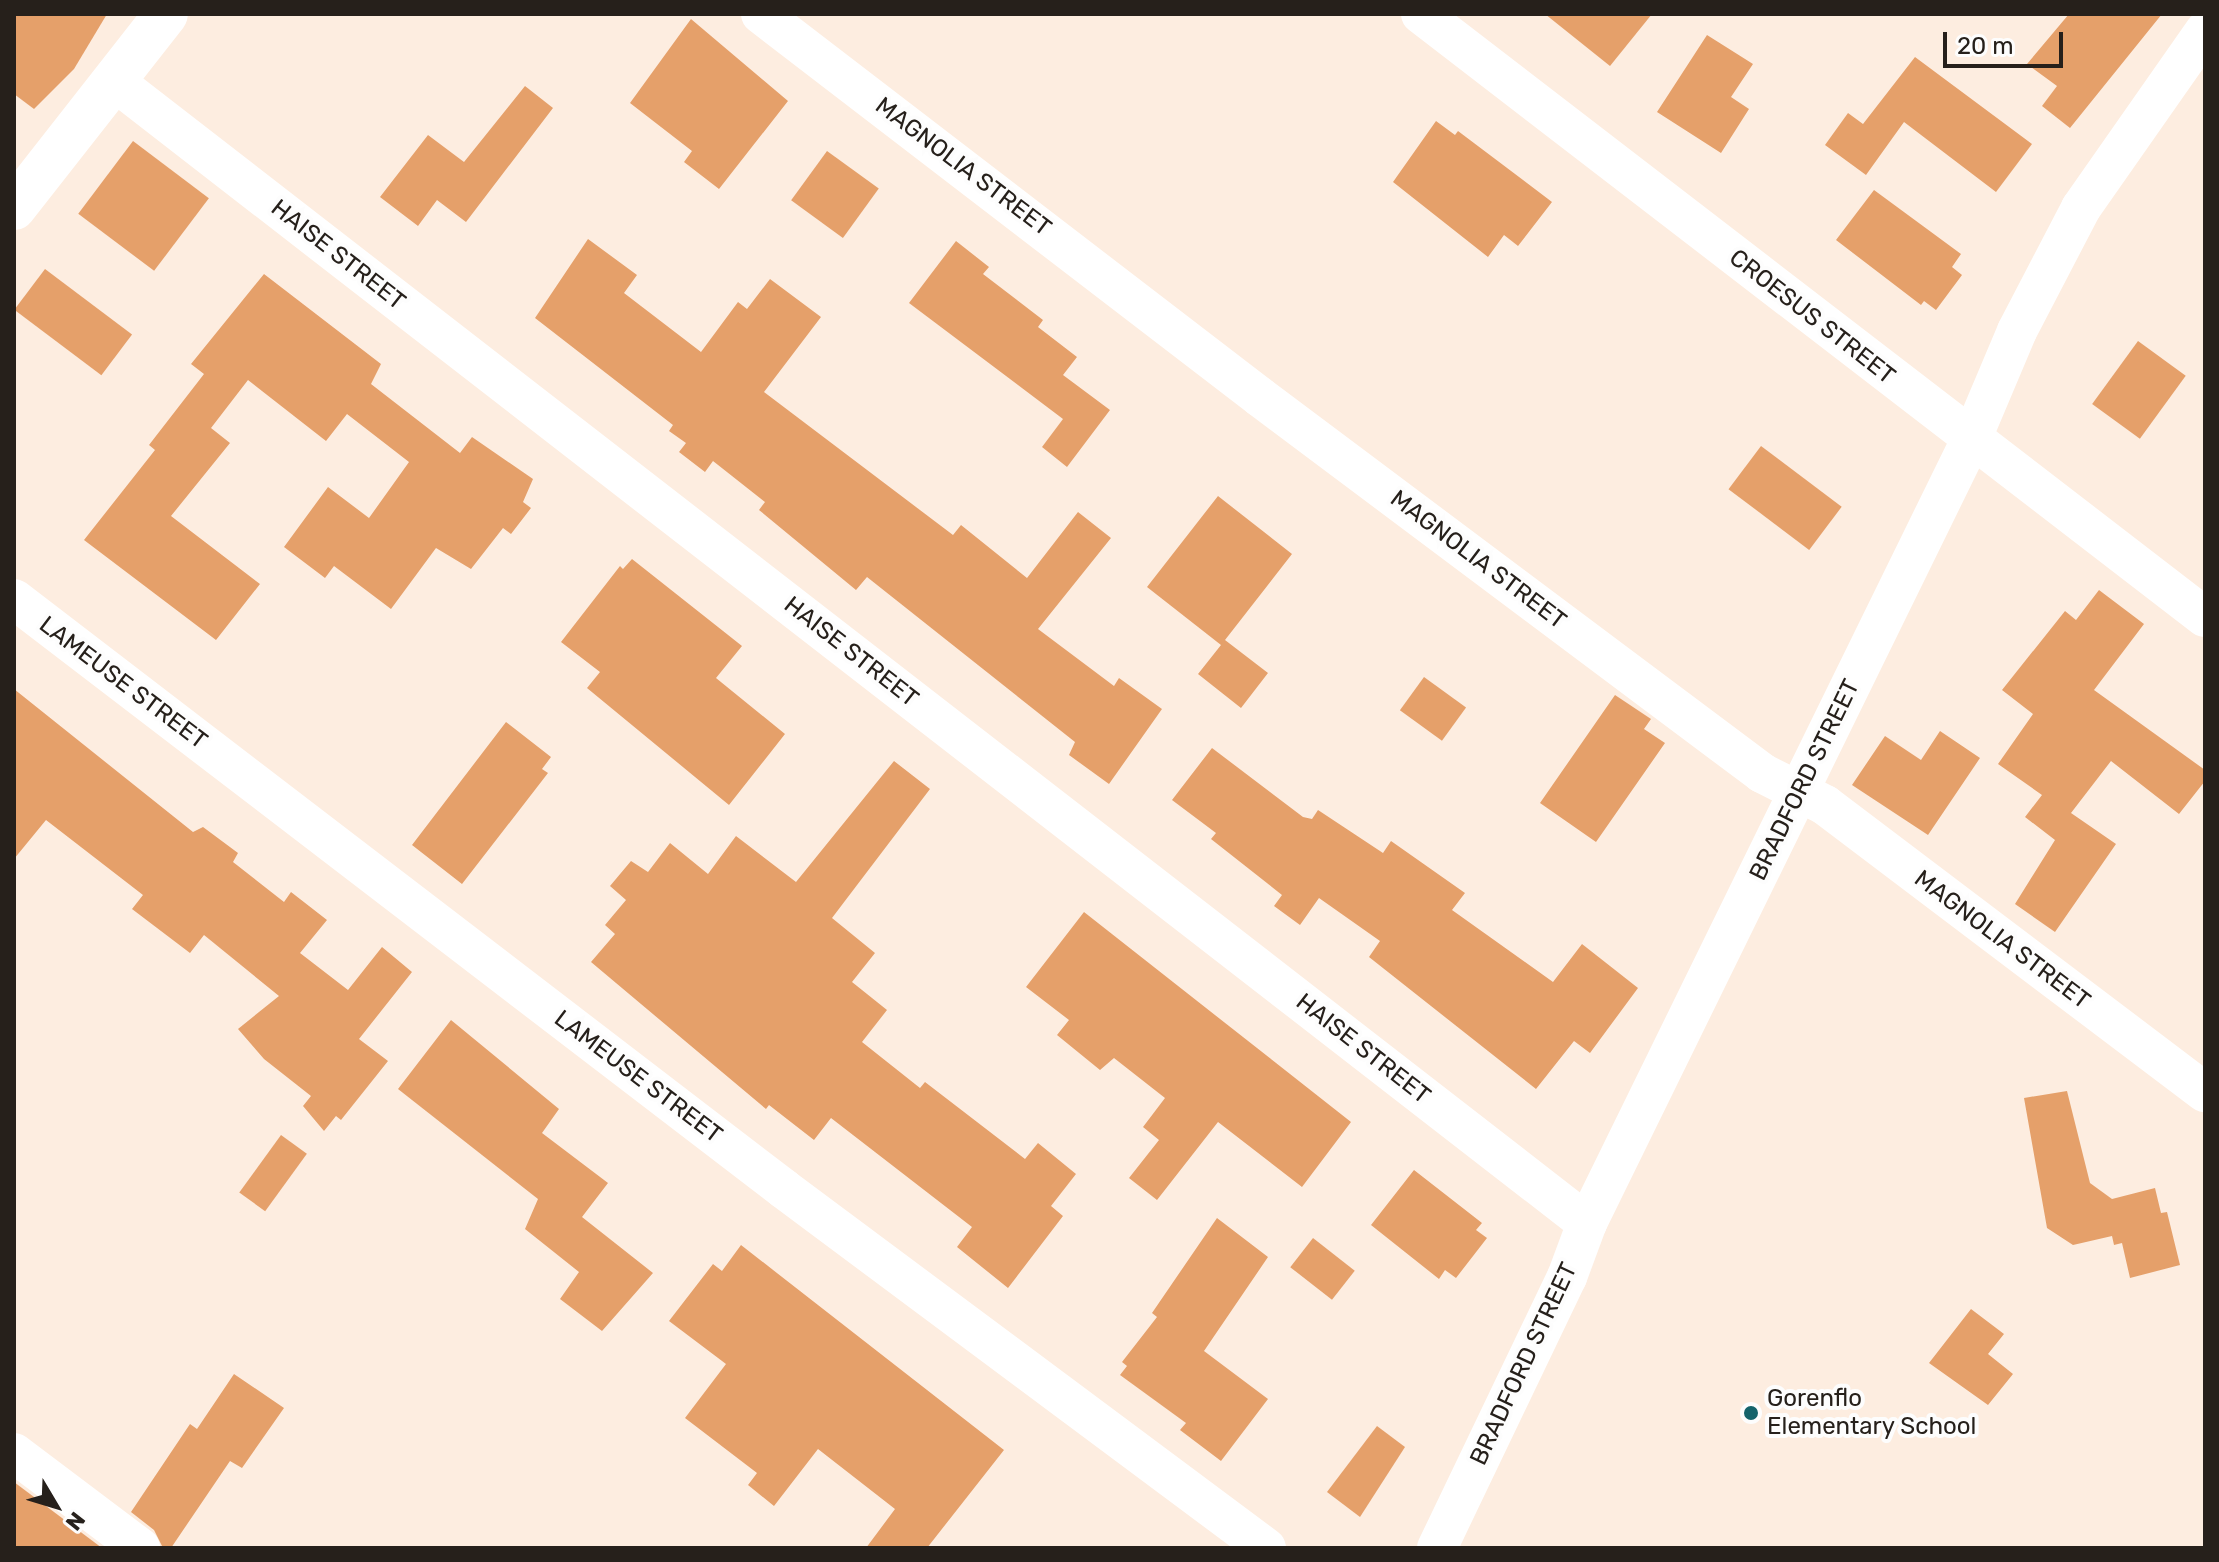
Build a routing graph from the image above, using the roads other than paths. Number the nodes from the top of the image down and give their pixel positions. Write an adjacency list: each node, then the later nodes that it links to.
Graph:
1 (166, 14): 5 (main road)
2 (761, 14): 10 (street, MAGNOLIA STREET)
3 (1421, 14): 7 (street, CROESUS STREET)
4 (2205, 31): 7 (street, BRADFORD STREET)
5 (114, 81): 6 (main road); 12 (street, HAISE STREET)
6 (14, 208)
7 (1971, 440): 9 (street, CROESUS STREET); 10 (street, BRADFORD STREET)
8 (14, 599): 15 (street, LAMEUSE STREET)
9 (2205, 617)
10 (1799, 795): 11 (street, MAGNOLIA STREET); 12 (street, BRADFORD STREET)
11 (2205, 1092)
12 (1587, 1223): 16 (street, BRADFORD STREET)
13 (14, 1453): 14 (street)
14 (140, 1548)
15 (1266, 1548)
16 (1437, 1548)

